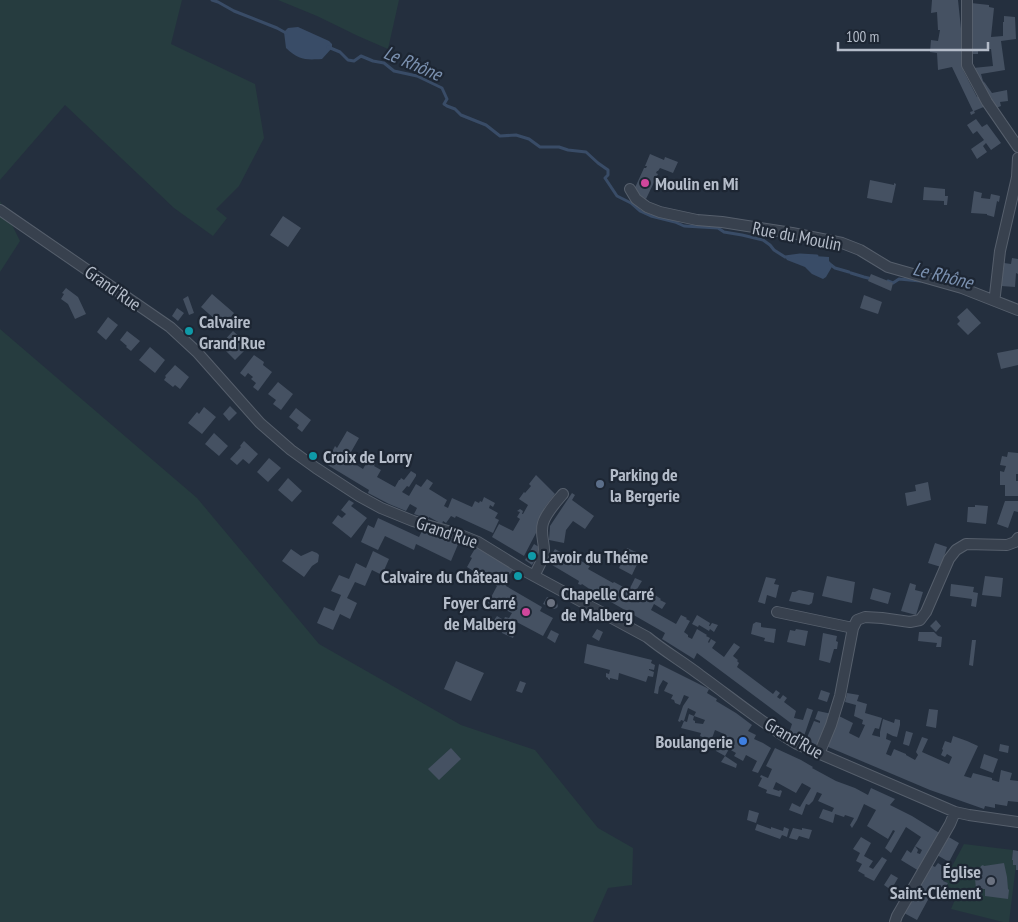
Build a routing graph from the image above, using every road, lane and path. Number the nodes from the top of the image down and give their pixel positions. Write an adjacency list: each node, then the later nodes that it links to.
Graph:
1 (966, 0): 2 (street)
2 (1018, 147)
3 (1018, 158): 6 (street)
4 (630, 189): 6 (street, Rue du Moulin)
5 (0, 210): 10 (street, Grand'Rue)
6 (994, 300): 7 (street, Rue du Moulin)
7 (1018, 310)
8 (563, 494): 10 (street)
9 (1018, 538): 12 (street)
10 (534, 576): 13 (street, Grand'Rue)
11 (777, 612): 12 (street)
12 (853, 628): 13 (street)
13 (819, 754): 14 (street, Grand'Rue)
14 (955, 812): 15 (street, Grand'Rue); 16 (street)
15 (1018, 822)
16 (895, 922)

